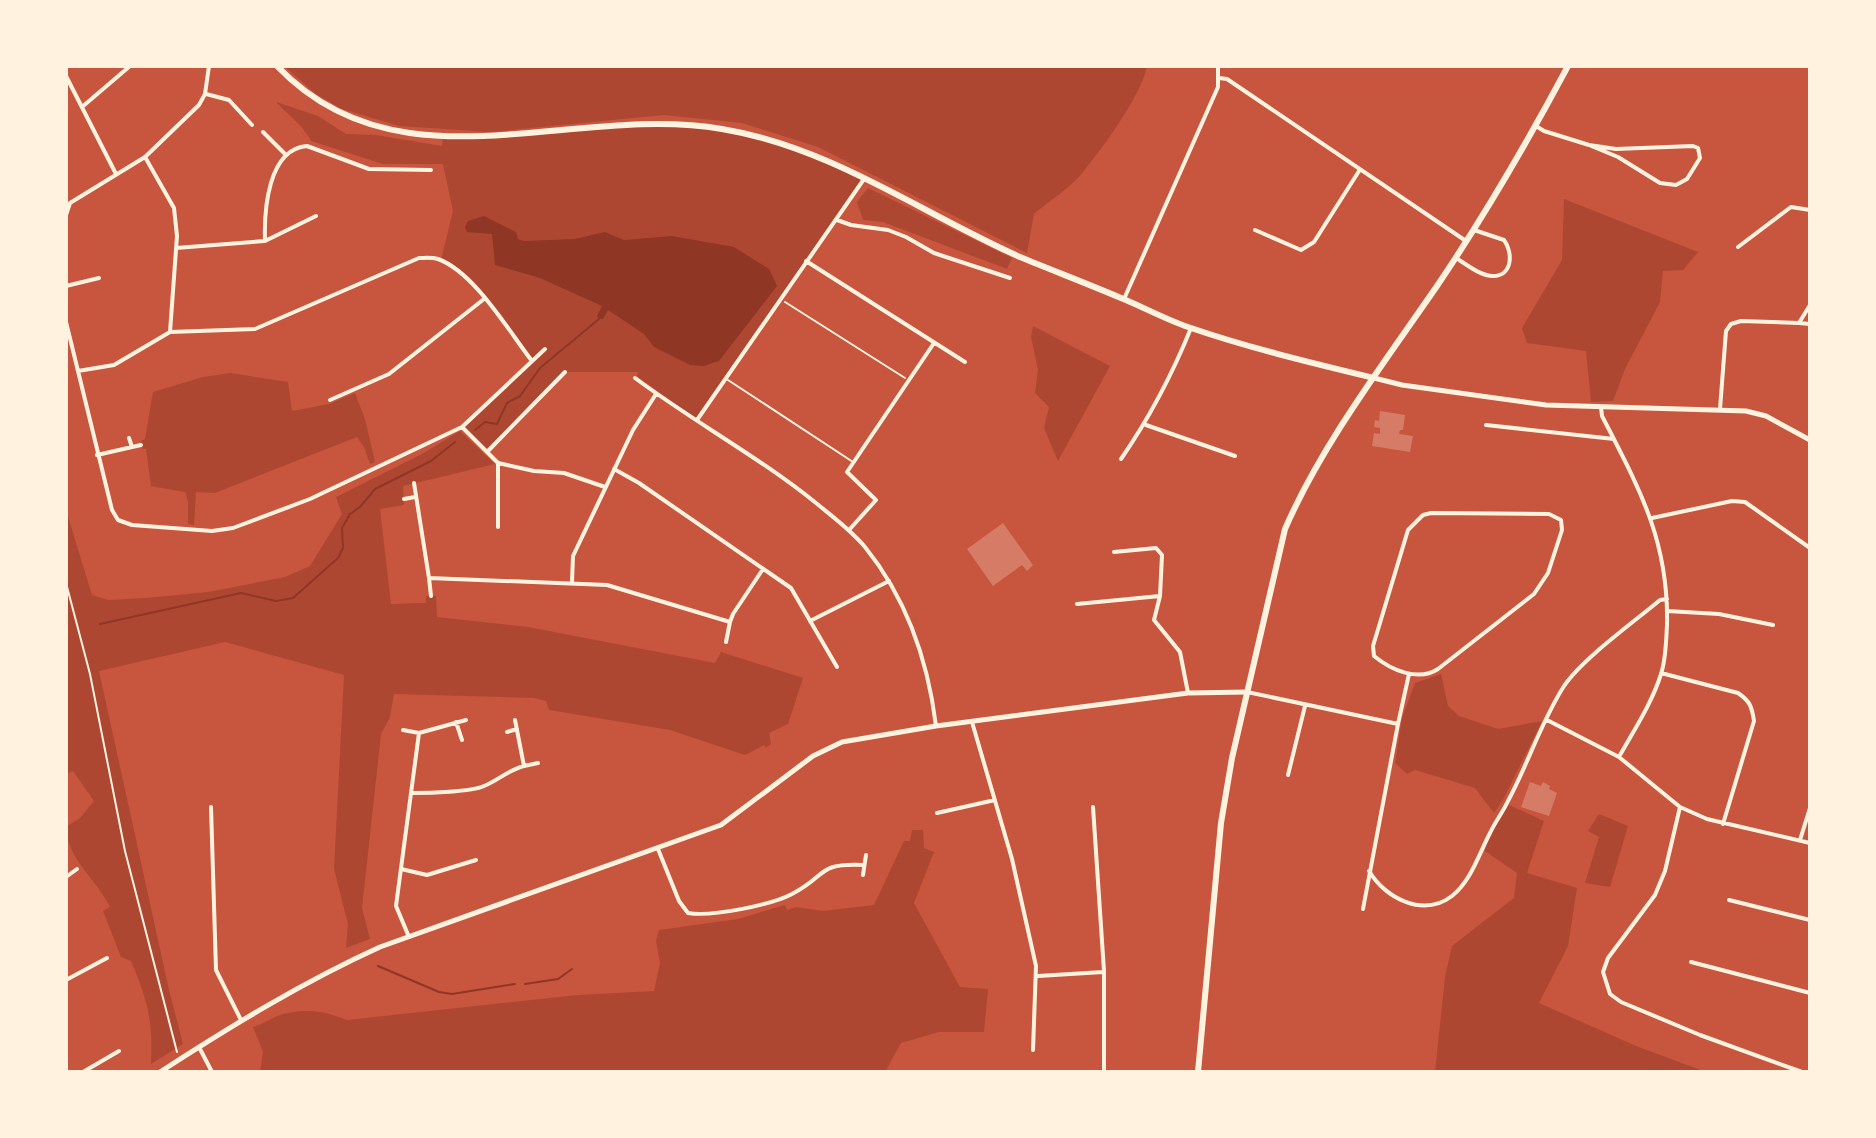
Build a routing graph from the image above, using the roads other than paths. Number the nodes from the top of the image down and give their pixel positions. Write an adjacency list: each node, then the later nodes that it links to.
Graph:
1 (130, 66): 9 (street)
2 (209, 66): 8 (street)
3 (277, 66): 19 (main road)
4 (1218, 66): 7 (street)
5 (1568, 66): 11 (main road)
6 (66, 76): 9 (street)
7 (1219, 78): 17 (street); 36 (street)
8 (205, 94): 10 (street); 15 (street)
9 (82, 107): 18 (street)
10 (252, 125)
11 (1536, 126): 13 (street); 25 (main road)
12 (263, 132): 14 (street)
13 (1589, 145): 13 (street)
14 (285, 154): 16 (street); 26 (street)
15 (145, 157): 18 (street); 29 (street)
16 (431, 170)
17 (1359, 170): 24 (street); 27 (street)
18 (116, 174): 21 (street)
19 (864, 178): 23 (street); 36 (main road)
20 (1810, 210): 28 (street)
21 (66, 211)
22 (316, 216): 26 (street)
23 (837, 220): 31 (street); 33 (street)
24 (1255, 230)
25 (1474, 230): 27 (main road); 30 (street)
26 (265, 241): 29 (street)
27 (1466, 241): 30 (main road)
28 (1738, 247)
29 (176, 248): 42 (street)
30 (1456, 258): 50 (main road)
31 (806, 261): 43 (street); 51 (street)
32 (99, 278): 34 (street)
33 (1010, 278)
34 (66, 286)
35 (484, 299): 42 (street); 45 (street); 53 (street)
36 (1124, 299): 41 (main road)
37 (1810, 305): 39 (street)
38 (66, 322): 47 (street)
39 (1799, 323): 40 (street); 55 (street)
40 (1810, 324)
41 (1191, 328): 50 (main road); 57 (street)
42 (170, 332): 47 (street)
43 (934, 343): 46 (street); 69 (street)
44 (545, 349): 45 (street)
45 (532, 361): 59 (street)
46 (965, 362)
47 (78, 371): 66 (street)
48 (565, 372): 65 (street)
49 (635, 378): 52 (street)
50 (1374, 378): 54 (street); 99 (main road)
51 (727, 379): 56 (street); 69 (lane)
52 (656, 394): 56 (street); 71 (street)
53 (330, 400)
54 (1601, 407): 55 (street); 61 (street)
55 (1720, 410): 62 (street)
56 (697, 420): 78 (street)
57 (1145, 424): 67 (street); 68 (street)
58 (1486, 425): 61 (street)
59 (462, 427): 65 (street); 66 (street)
60 (129, 438): 64 (street)
61 (1614, 439): 76 (street)
62 (1810, 440)
63 (141, 445): 64 (street)
64 (132, 447): 66 (street)
65 (487, 452): 70 (street)
66 (97, 455)
67 (1235, 456)
68 (1121, 459)
69 (854, 462): 78 (street)
70 (498, 463): 73 (street); 77 (street)
71 (614, 469): 73 (street); 81 (street)
72 (414, 483): 74 (street)
73 (605, 487): 84 (street)
74 (415, 497): 75 (street); 82 (street)
75 (404, 499)
76 (1652, 518): 79 (street); 87 (street)
77 (498, 527)
78 (849, 530): 83 (street)
79 (1810, 548)
80 (1114, 552): 86 (street)
81 (763, 569): 91 (street); 92 (street)
82 (429, 578): 84 (street); 85 (street)
83 (889, 581): 91 (street); 108 (street)
84 (572, 582): 92 (street)
85 (431, 596)
86 (1160, 596): 88 (street); 100 (street)
87 (1667, 599): 89 (street); 104 (street)
88 (1077, 604)
89 (1667, 611): 93 (street); 97 (street)
90 (1765, 614): 93 (street)
91 (810, 621): 96 (street)
92 (730, 622): 95 (street)
93 (1763, 623): 94 (street)
94 (1773, 625)
95 (726, 642)
96 (837, 667)
97 (1661, 673): 114 (street); 125 (street)
98 (1409, 674): 98 (street); 107 (street)
99 (1247, 692): 100 (street); 101 (street); 155 (main road)
100 (1188, 693): 106 (street)
101 (1305, 706): 107 (street); 117 (street)
102 (466, 720): 105 (street)
103 (515, 720): 109 (street)
104 (1547, 720): 114 (street); 134 (street)
105 (456, 722): 112 (street); 113 (street)
106 (972, 722): 108 (street); 119 (street)
107 (1398, 724): 134 (street)
108 (936, 726): 128 (street)
109 (517, 729): 111 (street); 116 (street)
110 (403, 730): 112 (street)
111 (507, 732)
112 (419, 733): 118 (street)
113 (462, 740)
114 (1619, 757): 122 (street)
115 (538, 763): 116 (street)
116 (524, 766): 118 (street)
117 (1288, 775)
118 (413, 793): 133 (street)
119 (995, 800): 124 (street); 144 (street)
120 (211, 807): 147 (street)
121 (1093, 807): 143 (street)
122 (1680, 807): 125 (street); 156 (street)
123 (1810, 808): 126 (street)
124 (937, 813)
125 (1723, 824): 126 (street)
126 (1800, 841): 127 (street)
127 (1810, 843)
128 (658, 849): 131 (street); 140 (street)
129 (866, 855): 131 (street)
130 (476, 860): 133 (street)
131 (864, 865): 135 (street)
132 (77, 869): 136 (street)
133 (401, 869): 140 (street)
134 (1369, 871): 138 (street)
135 (863, 875)
136 (66, 877)
137 (1729, 900): 139 (street)
138 (1363, 909)
139 (1810, 920)
140 (409, 937): 147 (street)
141 (107, 958): 145 (street)
142 (1691, 962): 146 (street)
143 (1104, 971): 144 (street); 154 (street)
144 (1038, 976): 149 (street)
145 (66, 980)
146 (1810, 993)
147 (241, 1020): 148 (street)
148 (199, 1047): 151 (street); 153 (street)
149 (1033, 1050)
150 (119, 1051): 152 (street)
151 (161, 1071)
152 (83, 1072)
153 (212, 1072)
154 (1104, 1072)
155 (1198, 1072)
156 (1802, 1072)

